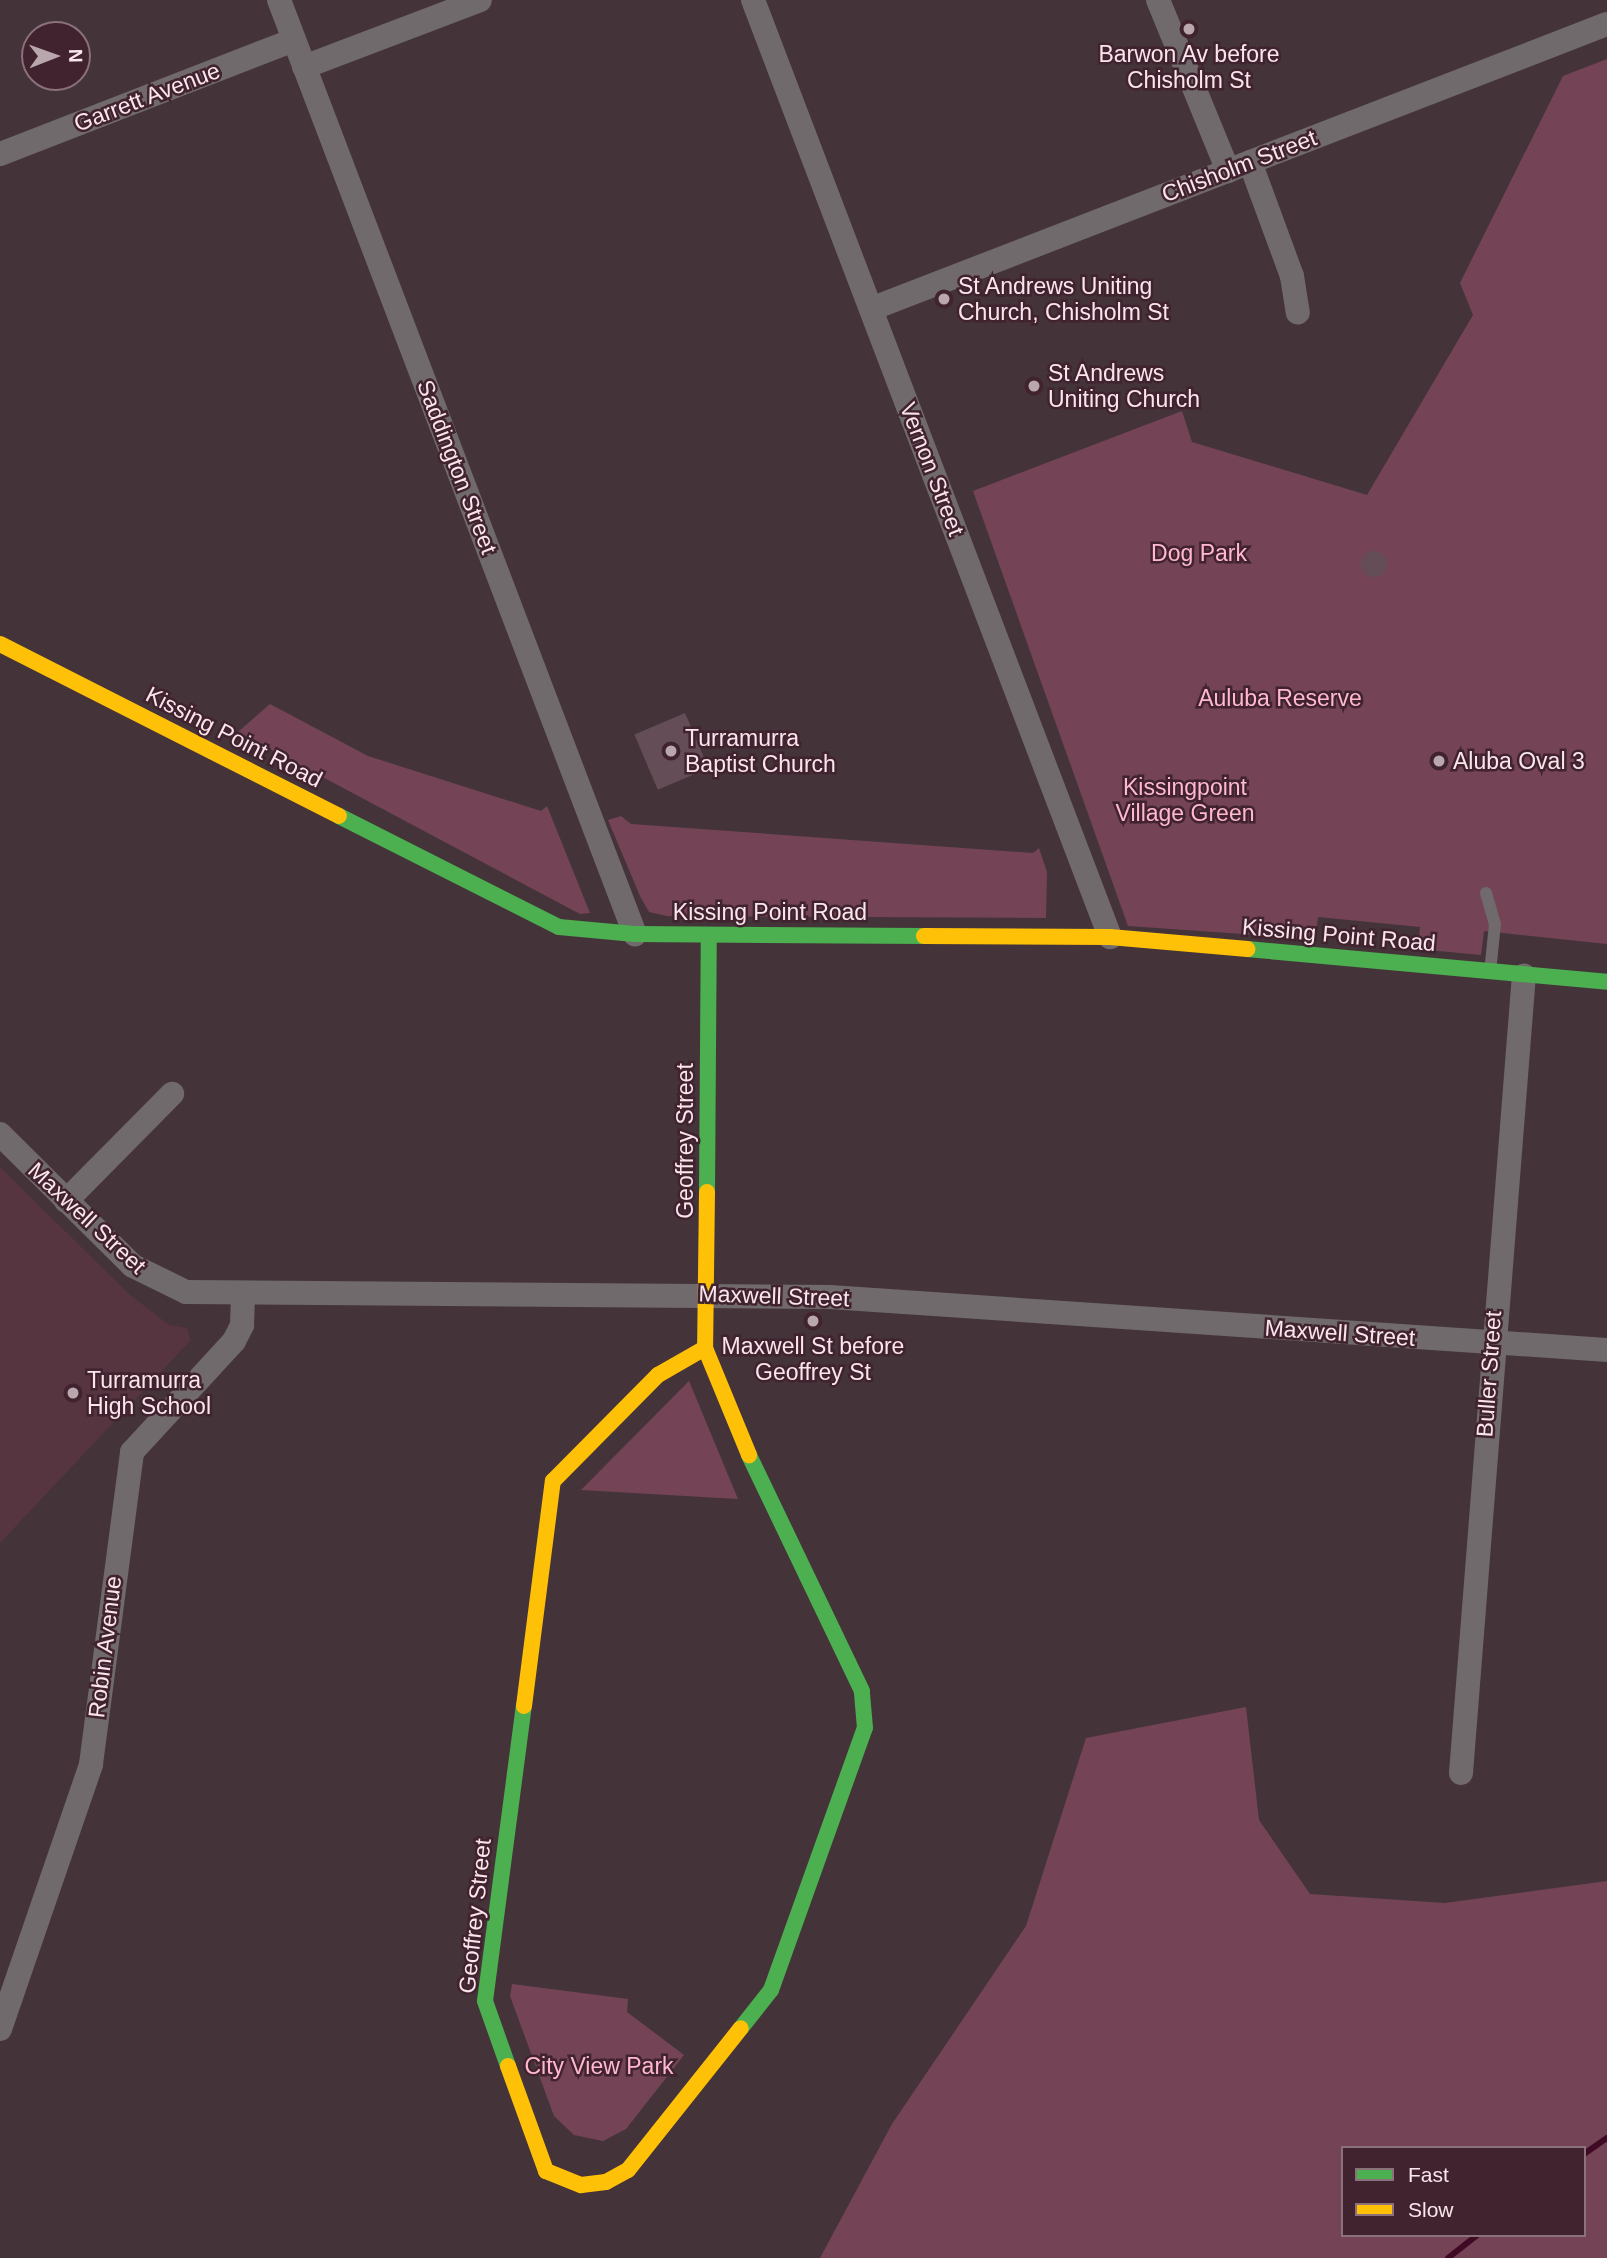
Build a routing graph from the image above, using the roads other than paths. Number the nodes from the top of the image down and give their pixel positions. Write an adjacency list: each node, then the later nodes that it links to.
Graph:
1 (279, 0): 6 (street, Saddington Street)
2 (480, 0): 7 (street)
3 (753, 0): 10 (street, Vernon Street)
4 (1158, 0): 9 (street)
5 (1607, 24): 9 (street, Chisholm Street)
6 (294, 40): 7 (street, Saddington Street); 8 (street, Garrett Avenue)
7 (304, 67): 14 (street, Saddington Street)
8 (0, 154)
9 (1239, 166): 10 (street, Chisholm Street); 11 (street)
10 (871, 309): 16 (street, Vernon Street)
11 (1298, 313)
12 (0, 644): 14 (street, Kissing Point Road)
13 (1486, 893): 17 (lane)
14 (635, 934): 15 (street, Kissing Point Road)
15 (709, 935): 16 (street, Kissing Point Road); 24 (street, Geoffrey Street)
16 (1110, 937): 17 (street, Kissing Point Road)
17 (1490, 972): 18 (street, Kissing Point Road)
18 (1524, 975): 19 (street, Kissing Point Road); 25 (street, Buller Street)
19 (1607, 982)
20 (172, 1094): 22 (street)
21 (0, 1134): 22 (street, Maxwell Street)
22 (66, 1201): 23 (street, Maxwell Street)
23 (243, 1293): 24 (street, Maxwell Street); 29 (street, Robin Avenue)
24 (706, 1293): 25 (street, Maxwell Street); 26 (street, Geoffrey Street)
25 (1492, 1343): 27 (street, Maxwell Street); 28 (street, Buller Street)
26 (705, 1348): 26 (street, Geoffrey Street)
27 (1607, 1350)
28 (1461, 1773)
29 (0, 2029)

